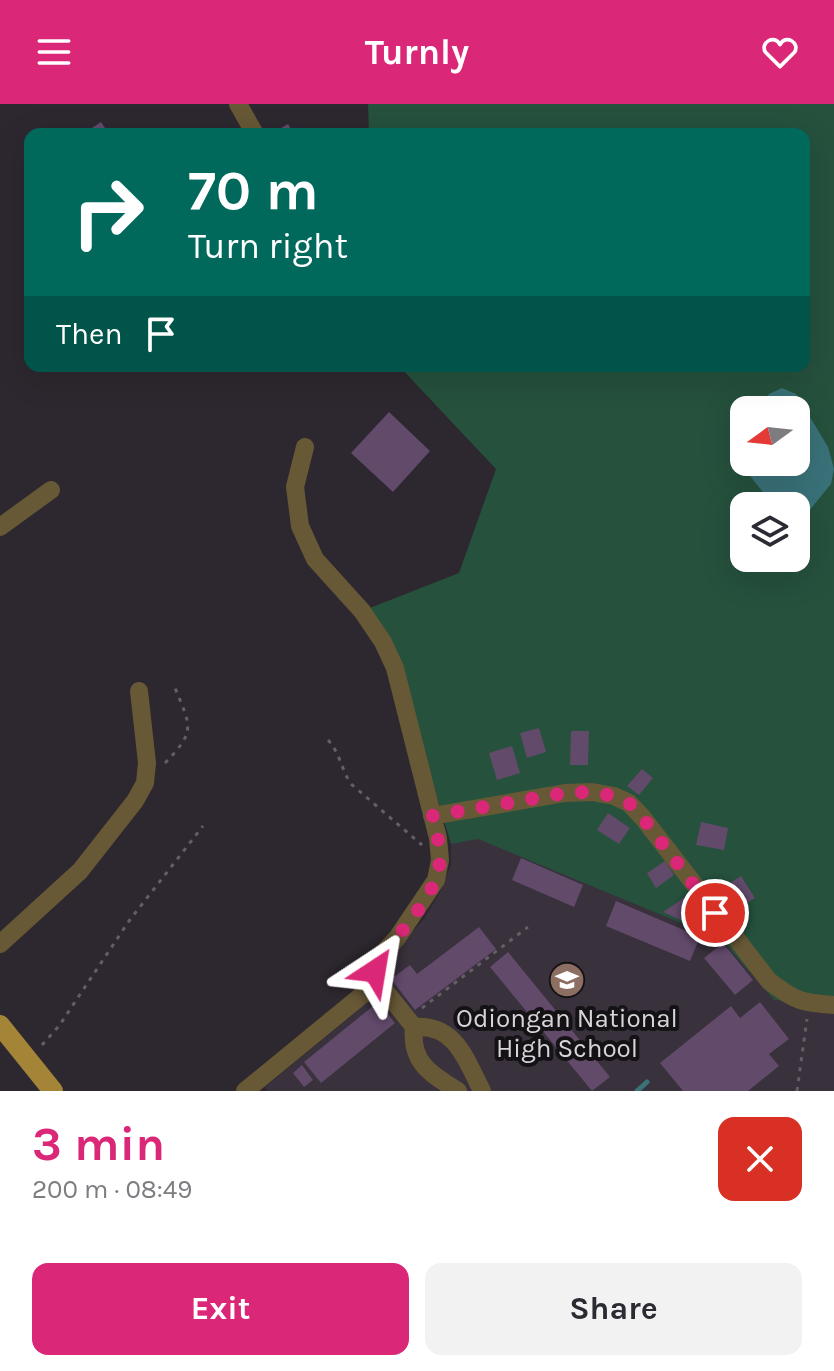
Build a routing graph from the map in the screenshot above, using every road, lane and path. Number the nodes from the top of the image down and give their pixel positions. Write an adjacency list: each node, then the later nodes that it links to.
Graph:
1 (238, 104): 2 (street)
2 (252, 128)
3 (305, 447): 10 (street)
4 (51, 490): 5 (street)
5 (0, 527)
6 (175, 688): 9 (path)
7 (139, 691): 9 (street)
8 (328, 740): 12 (path)
9 (145, 783): 14 (street)
10 (432, 816): 12 (street); 16 (street)
11 (203, 826): 20 (path)
12 (440, 860): 15 (street)
13 (528, 927): 18 (path)
14 (0, 944)
15 (378, 982): 18 (street); 22 (street)
16 (809, 1004): 17 (street); 25 (path)
17 (834, 1005)
18 (411, 1023): 23 (street); 24 (street)
19 (0, 1025): 20 (main road)
20 (27, 1058): 21 (main road)
21 (53, 1091)
22 (245, 1091)
23 (458, 1091)
24 (482, 1091)
25 (797, 1091)

